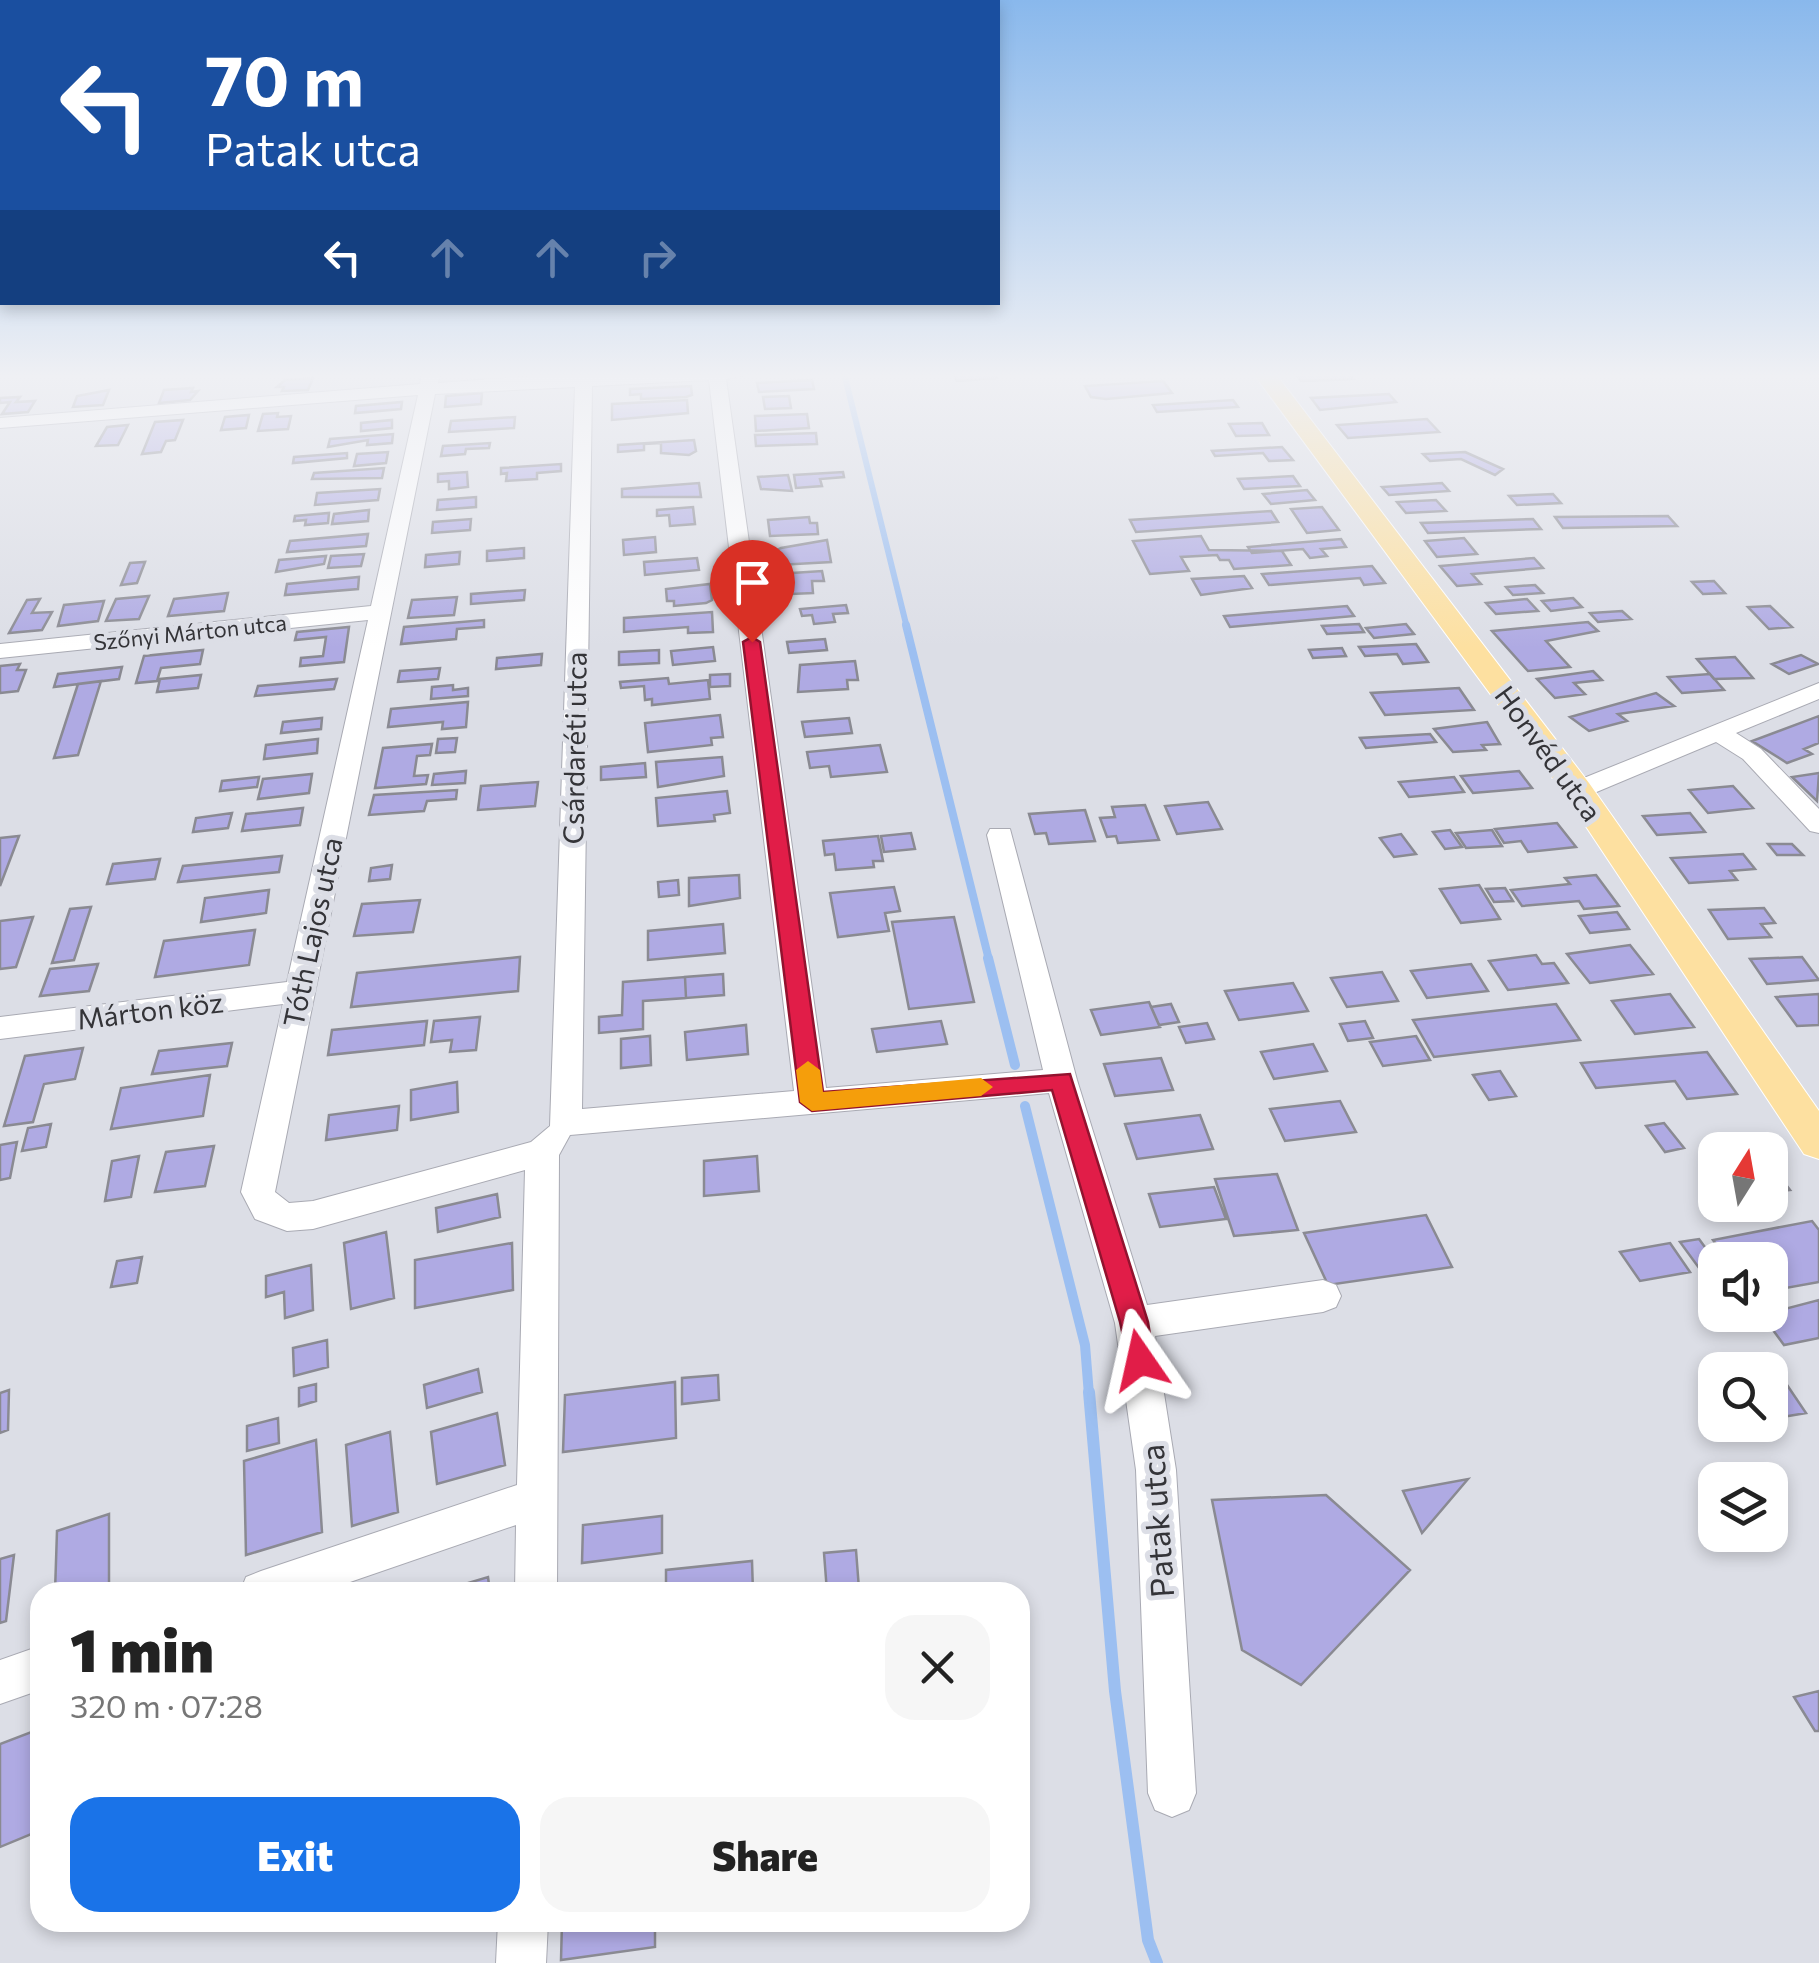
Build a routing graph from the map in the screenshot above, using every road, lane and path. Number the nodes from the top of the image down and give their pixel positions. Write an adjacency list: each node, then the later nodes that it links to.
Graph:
1 (411, 465): 5 (street, Tóth Lajos utca)
2 (581, 465): 16 (street, Csárdaréti utca)
3 (719, 465): 15 (street)
4 (1333, 465): 9 (main road, Honvéd utca)
5 (380, 612): 6 (street, Szőnyi Márton utca); 12 (street, Tóth Lajos utca)
6 (0, 651)
7 (1819, 690): 8 (street)
8 (1717, 732): 9 (street); 10 (street)
9 (1578, 790): 17 (main road, Honvéd utca)
10 (1819, 825)
11 (1000, 835): 14 (street, Patak utca)
12 (299, 992): 13 (street, Márton köz); 16 (street, Tóth Lajos utca)
13 (0, 1028)
14 (1061, 1080): 15 (street); 19 (street, Patak utca)
15 (812, 1102): 16 (street)
16 (554, 1138): 20 (street)
17 (1819, 1143)
18 (1323, 1296): 19 (street)
19 (1134, 1322): 25 (street, Patak utca)
20 (540, 1496): 21 (street); 22 (street)
21 (289, 1582)
22 (536, 1582)
23 (30, 1672): 24 (street)
24 (0, 1682)
25 (1172, 1793)
26 (522, 1932): 27 (street)
27 (521, 1963)

